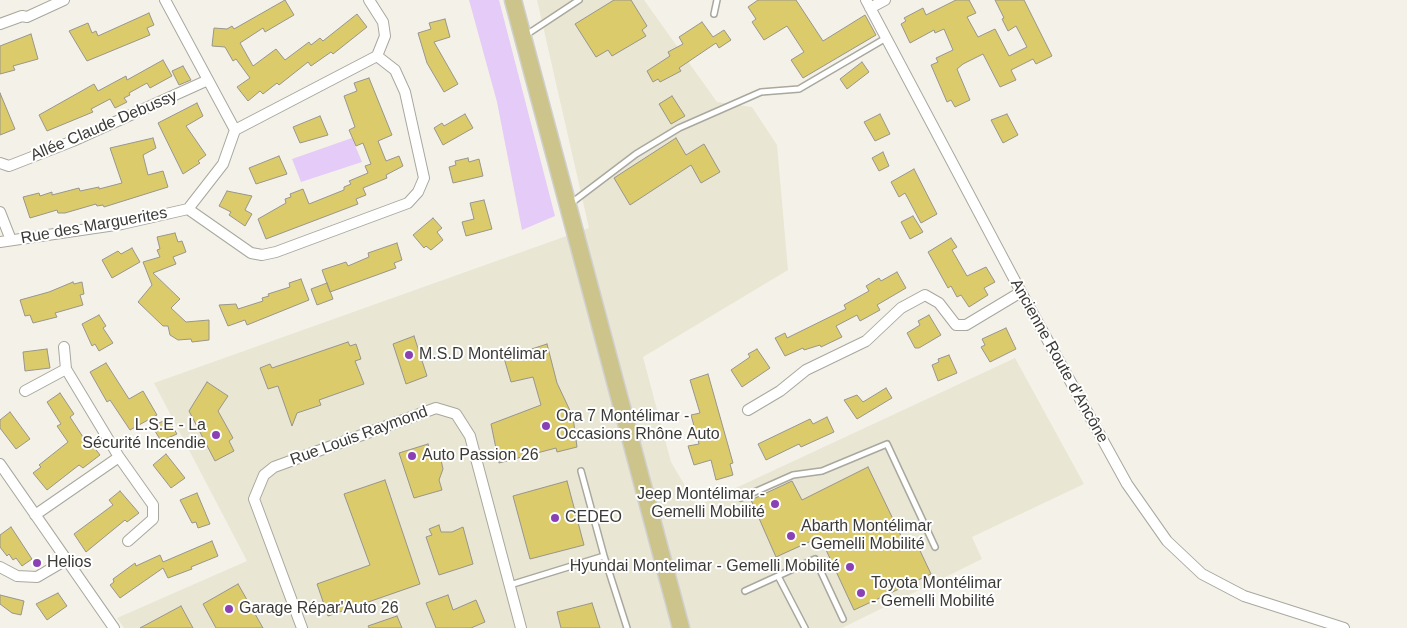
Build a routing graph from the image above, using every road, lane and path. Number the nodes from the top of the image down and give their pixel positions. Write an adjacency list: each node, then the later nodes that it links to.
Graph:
1 (50, 0): 11 (street)
2 (64, 0): 11 (street)
3 (165, 0): 16 (street)
4 (369, 0): 15 (street)
5 (513, 0): 13 (main road)
6 (579, 0): 13 (lane)
7 (717, 0): 10 (lane)
8 (886, 0): 9 (street)
9 (868, 4): 14 (street, Ancienne Route d'Ancône)
10 (714, 14)
11 (22, 16): 12 (street)
12 (0, 24)
13 (523, 36): 19 (main road)
14 (886, 38): 19 (lane); 24 (street, Ancienne Route d'Ancône)
15 (377, 56): 17 (street); 20 (street, Rue des Marguerites)
16 (208, 80): 17 (street); 18 (street, Allée Claude Debussy)
17 (235, 130): 20 (street, Rue des Marguerites)
18 (0, 163)
19 (568, 205): 47 (main road)
20 (188, 209): 22 (street, Rue des Marguerites)
21 (0, 212): 22 (street)
22 (11, 240): 23 (street, Rue des Marguerites)
23 (0, 242)
24 (1021, 292): 28 (street); 49 (street, Ancienne Route d'Ancône)
25 (64, 347): 26 (street)
26 (66, 369): 27 (street); 29 (street)
27 (25, 391)
28 (748, 410)
29 (120, 457): 33 (street); 34 (street)
30 (0, 464): 33 (street)
31 (581, 471): 36 (lane)
32 (741, 498): 35 (lane)
33 (35, 515): 37 (street)
34 (128, 541)
35 (935, 547)
36 (604, 556): 40 (lane); 46 (lane)
37 (66, 560): 38 (street); 43 (street)
38 (0, 567)
39 (778, 576): 41 (lane); 42 (lane); 48 (lane)
40 (510, 585): 44 (street, Rue Louis Raymond); 45 (street, Rue Louis Raymond)
41 (745, 591)
42 (843, 620)
43 (114, 628)
44 (302, 628)
45 (521, 628)
46 (627, 628)
47 (681, 628)
48 (805, 628)
49 (1344, 628)

